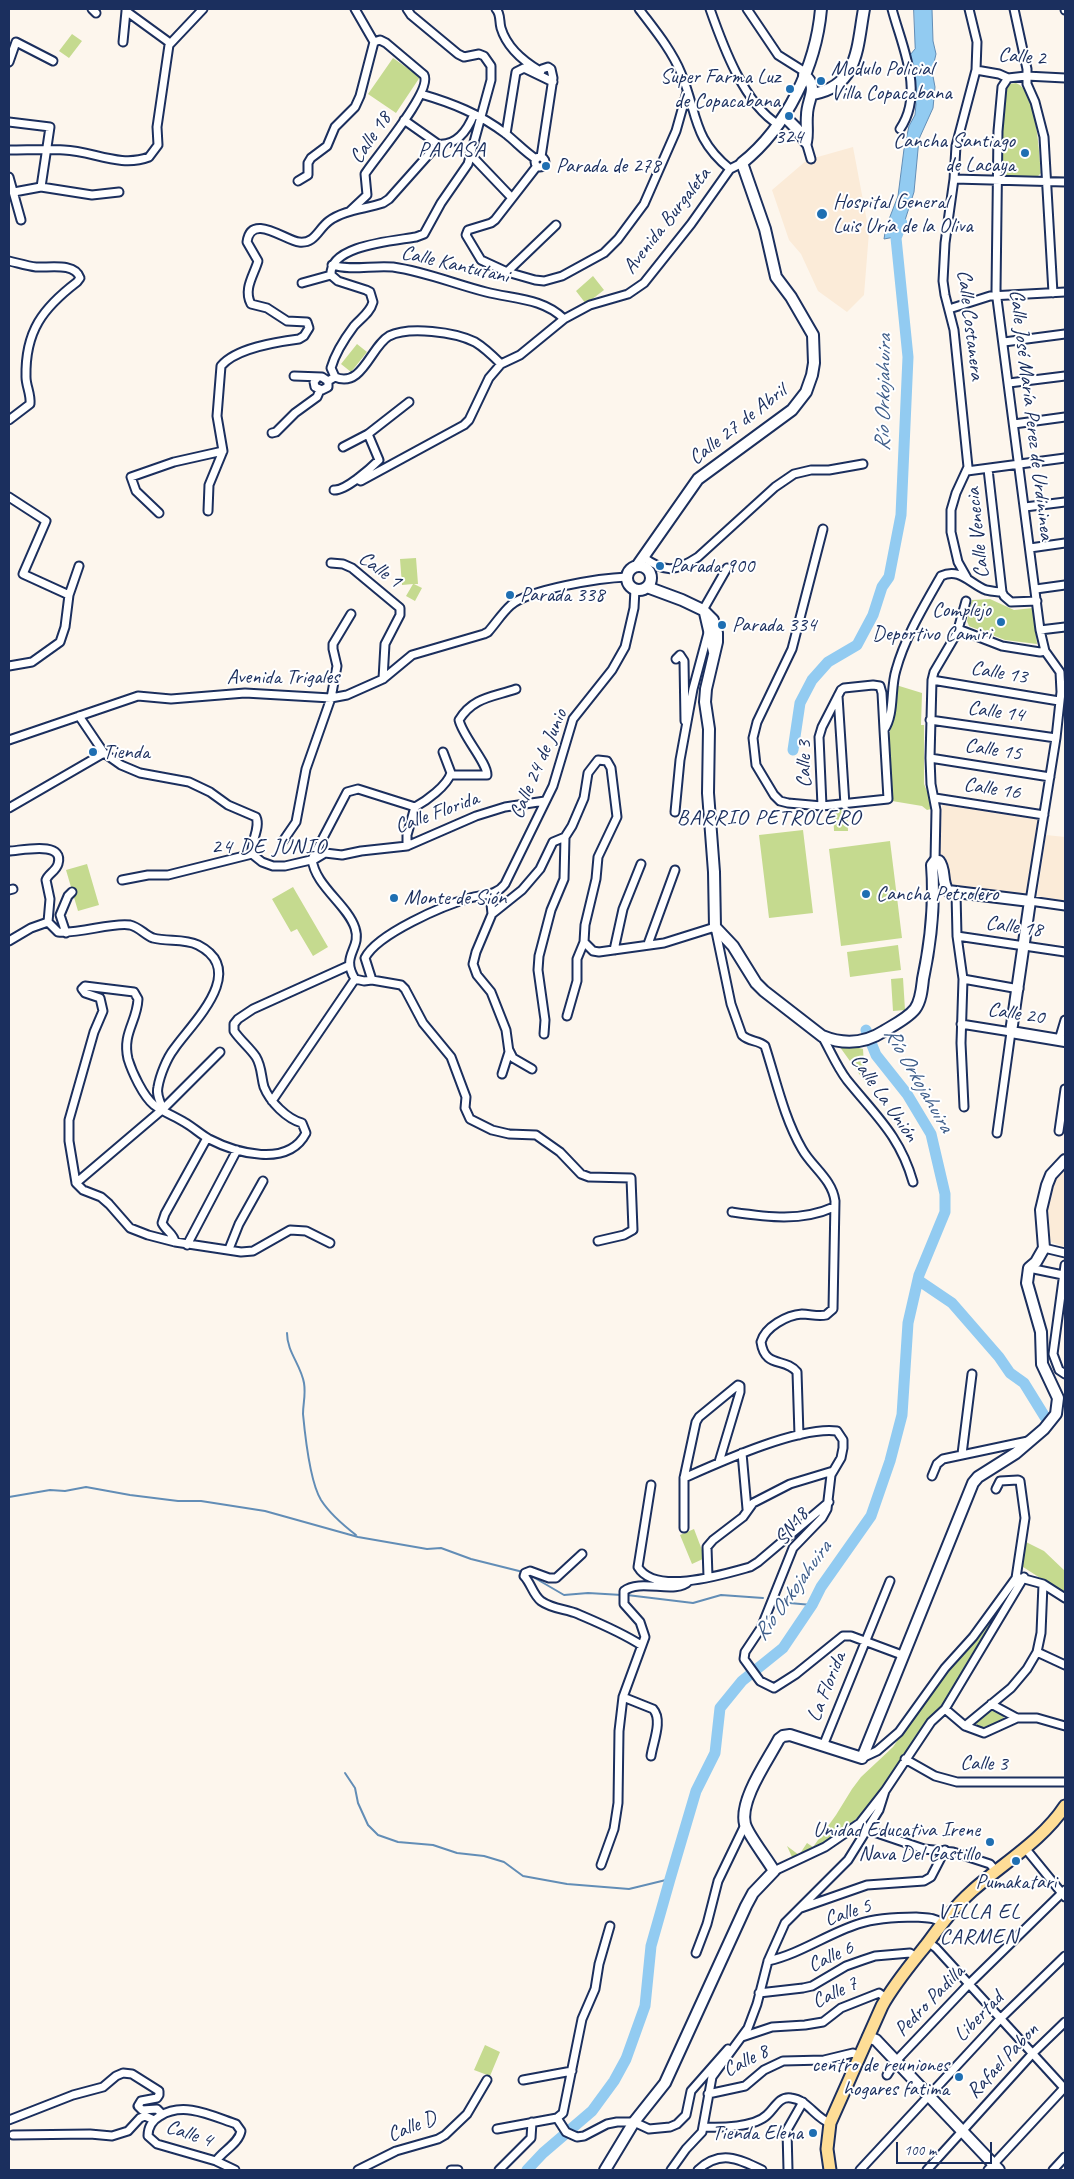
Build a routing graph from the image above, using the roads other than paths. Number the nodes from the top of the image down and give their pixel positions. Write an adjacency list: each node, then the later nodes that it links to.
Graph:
1 (203, 9): 16 (street)
2 (356, 9): 15 (street)
3 (407, 9): 29 (street)
4 (496, 9): 20 (street)
5 (639, 9): 26 (street)
6 (710, 9): 31 (street)
7 (746, 9): 21 (street)
8 (821, 9): 21 (main road)
9 (864, 9): 28 (main road)
10 (892, 9): 33 (street)
11 (969, 9): 19 (street, Calle Costanera)
12 (1014, 9): 22 (street)
13 (126, 10): 14 (street); 16 (street)
14 (123, 42)
15 (374, 42): 27 (street, Calle 18); 47 (street)
16 (170, 43): 38 (street)
17 (53, 61): 18 (street)
18 (9, 62)
19 (976, 70): 23 (street, Calle 2); 44 (street, Calle Costanera)
20 (540, 73): 25 (street); 25 (street); 34 (street)
21 (805, 73): 28 (main road); 31 (main road)
22 (1026, 76): 23 (street, Calle 2); 24 (street, Calle 2); 48 (street)
23 (1008, 78): 45 (street, Calle José María Perez de Urdininea)
24 (1065, 78)
25 (553, 82): 41 (street)
26 (687, 92): 43 (street); 59 (street)
27 (421, 94): 29 (street); 30 (street, Calle 18)
28 (813, 94): 35 (main road)
29 (478, 116): 34 (street); 36 (street); 39 (street)
30 (404, 120): 36 (street); 54 (street, Calle 18)
31 (781, 121): 35 (main road); 42 (main road)
32 (9, 122): 38 (street)
33 (900, 129)
34 (506, 134): 41 (street)
35 (806, 142): 40 (street)
36 (438, 144): 54 (street)
37 (9, 150): 38 (street)
38 (46, 150): 50 (street)
39 (470, 154): 53 (street); 58 (street)
40 (811, 159)
41 (538, 161): 53 (street)
42 (742, 163): 43 (street, Avenida Burgaleta); 100 (main road, Calle 27 de Abril)
43 (730, 170): 66 (street, Avenida Burgaleta)
44 (954, 179): 45 (street); 65 (street, Calle Costanera)
45 (997, 180): 48 (street); 64 (street, Calle José María Perez de Urdininea)
46 (10, 181): 51 (street)
47 (298, 181)
48 (1046, 181): 49 (street); 63 (street)
49 (1065, 182)
50 (41, 187): 51 (street); 52 (street)
51 (14, 192): 55 (street)
52 (119, 192)
53 (512, 198): 59 (street)
54 (348, 212): 84 (street)
55 (21, 220)
56 (556, 225): 59 (street)
57 (9, 261): 79 (street)
58 (332, 265): 60 (street); 66 (street, Calle Kantutani)
59 (507, 272)
60 (331, 275): 61 (street); 72 (street)
61 (302, 283)
62 (1065, 292): 63 (street)
63 (1053, 293): 64 (street)
64 (997, 296): 65 (street); 68 (street, Calle José María Perez de Urdininea)
65 (949, 309): 89 (street, Calle Costanera)
66 (564, 319): 69 (street, Avenida Burgaleta)
67 (1065, 334): 68 (street)
68 (1004, 342): 75 (street, Calle José María Perez de Urdininea)
69 (501, 364): 72 (street); 90 (street, Avenida Burgaleta)
70 (294, 376): 73 (street)
71 (1065, 376): 75 (street)
72 (335, 377): 74 (street)
73 (317, 378): 74 (street); 76 (street)
74 (328, 381): 76 (street)
75 (1009, 383): 80 (street, Calle José María Perez de Urdininea)
76 (320, 390): 81 (street)
77 (410, 402): 82 (street)
78 (1065, 417): 80 (street)
79 (9, 420)
80 (1014, 424): 87 (street, Calle José María Perez de Urdininea)
81 (272, 433)
82 (368, 434): 83 (street); 90 (street)
83 (343, 447)
84 (223, 451): 95 (street); 96 (street)
85 (1065, 458): 87 (street)
86 (863, 464): 100 (street)
87 (1019, 464): 88 (street); 94 (street, Calle José María Perez de Urdininea)
88 (988, 469): 89 (street); 110 (street, Calle Venecia)
89 (967, 471): 105 (street)
90 (358, 479): 91 (street)
91 (334, 490)
92 (9, 497): 111 (street)
93 (1065, 502): 94 (street)
94 (1025, 507): 99 (street, Calle José María Perez de Urdininea)
95 (208, 511)
96 (159, 513)
97 (823, 529): 144 (street)
98 (1065, 543): 99 (street)
99 (1030, 548): 109 (street, Calle José María Perez de Urdininea)
100 (640, 561): 104 (main road); 107 (main road)
101 (331, 563): 124 (street, Calle 1)
102 (79, 566): 111 (street)
103 (727, 568): 114 (street)
104 (627, 577): 108 (main road); 124 (street, Avenida Trigales)
105 (967, 578): 110 (street); 132 (street)
106 (1065, 585): 109 (street)
107 (647, 587): 108 (main road); 114 (main road)
108 (635, 589): 142 (street, Calle 24 de Junio)
109 (1036, 589): 113 (street, Calle José María Perez de Urdininea)
110 (1002, 592): 113 (street)
111 (69, 595): 122 (street)
112 (966, 601): 117 (street)
113 (1037, 601): 118 (street, Calle José María Perez de Urdininea)
114 (704, 612): 119 (main road)
115 (351, 614): 128 (street)
116 (1065, 627): 118 (street)
117 (958, 629): 120 (street); 125 (street)
118 (1040, 630): 120 (street, Calle José María Perez de Urdininea)
119 (712, 631): 133 (street); 166 (main road)
120 (1045, 650): 123 (street, Calle José María Perez de Urdininea)
121 (676, 658): 133 (street)
122 (9, 666)
123 (1063, 675): 129 (street, Calle José María Perez de Urdininea)
124 (382, 679): 128 (street, Avenida Trigales)
125 (932, 680): 129 (street, Calle 13); 131 (street)
126 (516, 689): 139 (street)
127 (838, 695): 132 (street); 143 (street); 144 (street, Calle 3)
128 (331, 698): 130 (street, Avenida Trigales); 150 (street)
129 (1059, 701): 134 (street, Calle José María Perez de Urdininea)
130 (79, 716): 135 (street, Avenida Trigales); 137 (street)
131 (930, 720): 134 (street, Calle 14); 138 (street)
132 (884, 730): 143 (street)
133 (686, 731): 147 (street)
134 (1056, 738): 140 (street, Calle José María Perez de Urdininea)
135 (9, 740)
136 (443, 752): 139 (street)
137 (104, 753): 146 (street); 153 (street)
138 (930, 758): 140 (street, Calle 15); 141 (street)
139 (451, 775): 145 (street)
140 (1050, 777): 148 (street, Calle José María Perez de Urdininea)
141 (935, 798): 148 (street, Calle 16); 155 (street)
142 (545, 801): 151 (street, Calle Florida); 161 (street, Calle 24 de Junio)
143 (845, 805): 144 (street)
144 (822, 806)
145 (415, 807): 151 (street); 154 (street)
146 (9, 808)
147 (675, 812)
148 (1044, 816): 162 (street, Calle José María Perez de Urdininea)
149 (565, 837): 164 (street); 170 (street); 184 (street)
150 (283, 841)
151 (407, 846): 154 (street, Calle Florida)
152 (9, 851): 165 (street)
153 (252, 854): 154 (street, Calle Florida); 158 (street)
154 (312, 859): 175 (street)
155 (935, 861): 160 (main road); 185 (main road)
156 (641, 864): 173 (street)
157 (675, 870): 171 (street)
158 (122, 880)
159 (72, 892): 167 (street)
160 (956, 893): 162 (main road); 168 (street)
161 (490, 894): 164 (street); 178 (street)
162 (1030, 901): 163 (street); 172 (main road)
163 (1065, 906)
164 (492, 914): 187 (street)
165 (48, 922): 167 (street); 169 (street)
166 (715, 927): 171 (street); 185 (main road); 203 (street)
167 (66, 933): 194 (street)
168 (958, 936): 172 (street, Calle 18); 177 (street)
169 (9, 941)
170 (584, 942): 173 (street); 180 (street)
171 (648, 944): 173 (street)
172 (1025, 946): 174 (street, Calle 18); 179 (main road)
173 (614, 950)
174 (1065, 952)
175 (348, 966): 176 (street); 192 (street)
176 (355, 978): 178 (street); 192 (street)
177 (963, 979): 179 (street); 182 (street)
178 (372, 980): 205 (street)
179 (1019, 988): 183 (main road)
180 (567, 1016)
181 (1065, 1020): 186 (street)
182 (961, 1024): 183 (street, Calle 20); 193 (street)
183 (1011, 1032): 186 (main road, Calle 20); 196 (street)
184 (544, 1034)
185 (822, 1036): 201 (street, Calle La Unión)
186 (1062, 1040)
187 (509, 1050): 189 (street); 190 (street)
188 (220, 1052): 194 (street)
189 (532, 1069)
190 (502, 1074)
191 (1065, 1089): 195 (street)
192 (272, 1101): 198 (street)
193 (964, 1107)
194 (163, 1109): 197 (street); 202 (street); 202 (street)
195 (1059, 1131)
196 (997, 1132)
197 (206, 1138): 198 (street); 206 (street)
198 (237, 1150): 208 (street)
199 (1065, 1160): 209 (main road)
200 (263, 1181): 210 (street)
201 (914, 1182)
202 (76, 1183): 206 (street)
203 (834, 1206): 204 (street); 217 (street)
204 (732, 1212)
205 (598, 1241)
206 (175, 1242): 208 (street)
207 (330, 1243): 210 (street)
208 (187, 1245): 210 (street)
209 (1044, 1248): 211 (street); 213 (main road)
210 (229, 1249)
211 (1065, 1253)
212 (1065, 1265): 214 (street)
213 (1029, 1268): 214 (street); 218 (main road)
214 (1063, 1275): 215 (street)
215 (1063, 1373)
216 (972, 1374): 220 (street)
217 (799, 1435): 219 (street); 222 (street, SN18)
218 (1028, 1441): 220 (street); 240 (main road)
219 (742, 1453): 221 (street); 228 (street)
220 (962, 1454): 223 (street)
221 (719, 1462): 224 (street); 224 (street)
222 (833, 1471): 227 (street, SN18); 228 (street)
223 (932, 1476)
224 (684, 1478): 229 (street)
225 (651, 1485): 233 (street)
226 (996, 1489): 232 (street)
227 (829, 1502): 231 (street); 237 (street, SN18)
228 (747, 1510): 231 (street)
229 (684, 1528)
230 (582, 1554): 238 (street)
231 (708, 1577): 233 (street)
232 (1020, 1578): 235 (street); 244 (street); 250 (street)
233 (689, 1581): 238 (street)
234 (890, 1581): 237 (street, La Florida)
235 (1043, 1584): 236 (street); 239 (street)
236 (1065, 1598)
237 (865, 1642): 240 (street); 248 (street, La Florida)
238 (641, 1644): 242 (street)
239 (1037, 1652): 241 (street); 243 (street)
240 (902, 1655): 250 (main road)
241 (1065, 1665)
242 (623, 1698): 249 (street); 259 (street)
243 (991, 1704): 245 (street); 246 (street)
244 (945, 1709): 246 (street); 251 (street)
245 (1017, 1718): 246 (street); 247 (street)
246 (965, 1726)
247 (1065, 1726)
248 (823, 1746): 250 (main road); 255 (main road)
249 (651, 1756)
250 (862, 1758)
251 (905, 1759): 252 (street, Calle 3); 253 (street)
252 (1065, 1782)
253 (885, 1791): 256 (street); 260 (street)
254 (1065, 1806): 257 (main road)
255 (745, 1825): 260 (main road); 267 (street)
256 (868, 1830): 258 (street); 263 (street)
257 (1025, 1848): 261 (main road); 262 (street)
258 (945, 1850): 261 (street); 263 (street)
259 (601, 1865)
260 (774, 1870): 295 (main road)
261 (996, 1871): 264 (main road)
262 (1064, 1893): 271 (street, Pedro Padilla)
263 (800, 1908): 270 (street)
264 (942, 1923): 266 (main road); 270 (street, Calle 5)
265 (610, 1926): 282 (street)
266 (928, 1942): 269 (main road); 271 (street)
267 (696, 1953)
268 (1065, 1956): 274 (street, Libertad)
269 (916, 1957): 272 (street, Calle 6); 273 (main road)
270 (768, 1961): 272 (street)
271 (968, 1985): 274 (street); 281 (street, Pedro Padilla)
272 (759, 1992): 277 (street)
273 (886, 1998): 276 (main road); 277 (street, Calle 7)
274 (1001, 2018): 279 (street); 288 (street, Libertad)
275 (1065, 2022): 279 (street, Rafael Pabon)
276 (868, 2036): 280 (main road); 281 (main road)
277 (742, 2038): 278 (street)
278 (730, 2050): 287 (street); 295 (street)
279 (1034, 2053): 286 (street); 299 (street, Rafael Pabon)
280 (859, 2056): 287 (street, Calle 8); 296 (main road)
281 (896, 2061): 283 (street, Pedro Padilla); 288 (main road)
282 (572, 2071): 285 (street); 293 (street)
283 (887, 2075)
284 (487, 2080): 305 (street, Calle D)
285 (523, 2080)
286 (1065, 2088): 303 (street)
287 (708, 2094): 297 (street)
288 (928, 2095): 299 (main road); 315 (street, Libertad)
289 (803, 2102): 296 (street); 297 (street); 313 (street)
290 (162, 2114): 291 (street); 292 (street); 302 (street)
291 (9, 2120)
292 (154, 2120): 300 (street); 302 (street, Calle 4)
293 (558, 2121): 294 (street); 295 (street)
294 (532, 2122): 298 (street); 308 (street)
295 (634, 2122): 309 (main road)
296 (830, 2123): 314 (main road)
297 (704, 2127): 310 (street)
298 (496, 2129)
299 (963, 2130): 303 (main road); 316 (street, Rafael Pabon)
300 (13, 2135)
301 (1065, 2157): 317 (street)
302 (216, 2161): 304 (street, Calle 4)
303 (994, 2168)
304 (235, 2170)
305 (358, 2170)
306 (451, 2170): 307 (street)
307 (458, 2170)
308 (499, 2170)
309 (605, 2170)
310 (671, 2170)
311 (698, 2170): 312 (street)
312 (762, 2170)
313 (788, 2170)
314 (830, 2170)
315 (860, 2170)
316 (927, 2170)
317 (1053, 2170)

